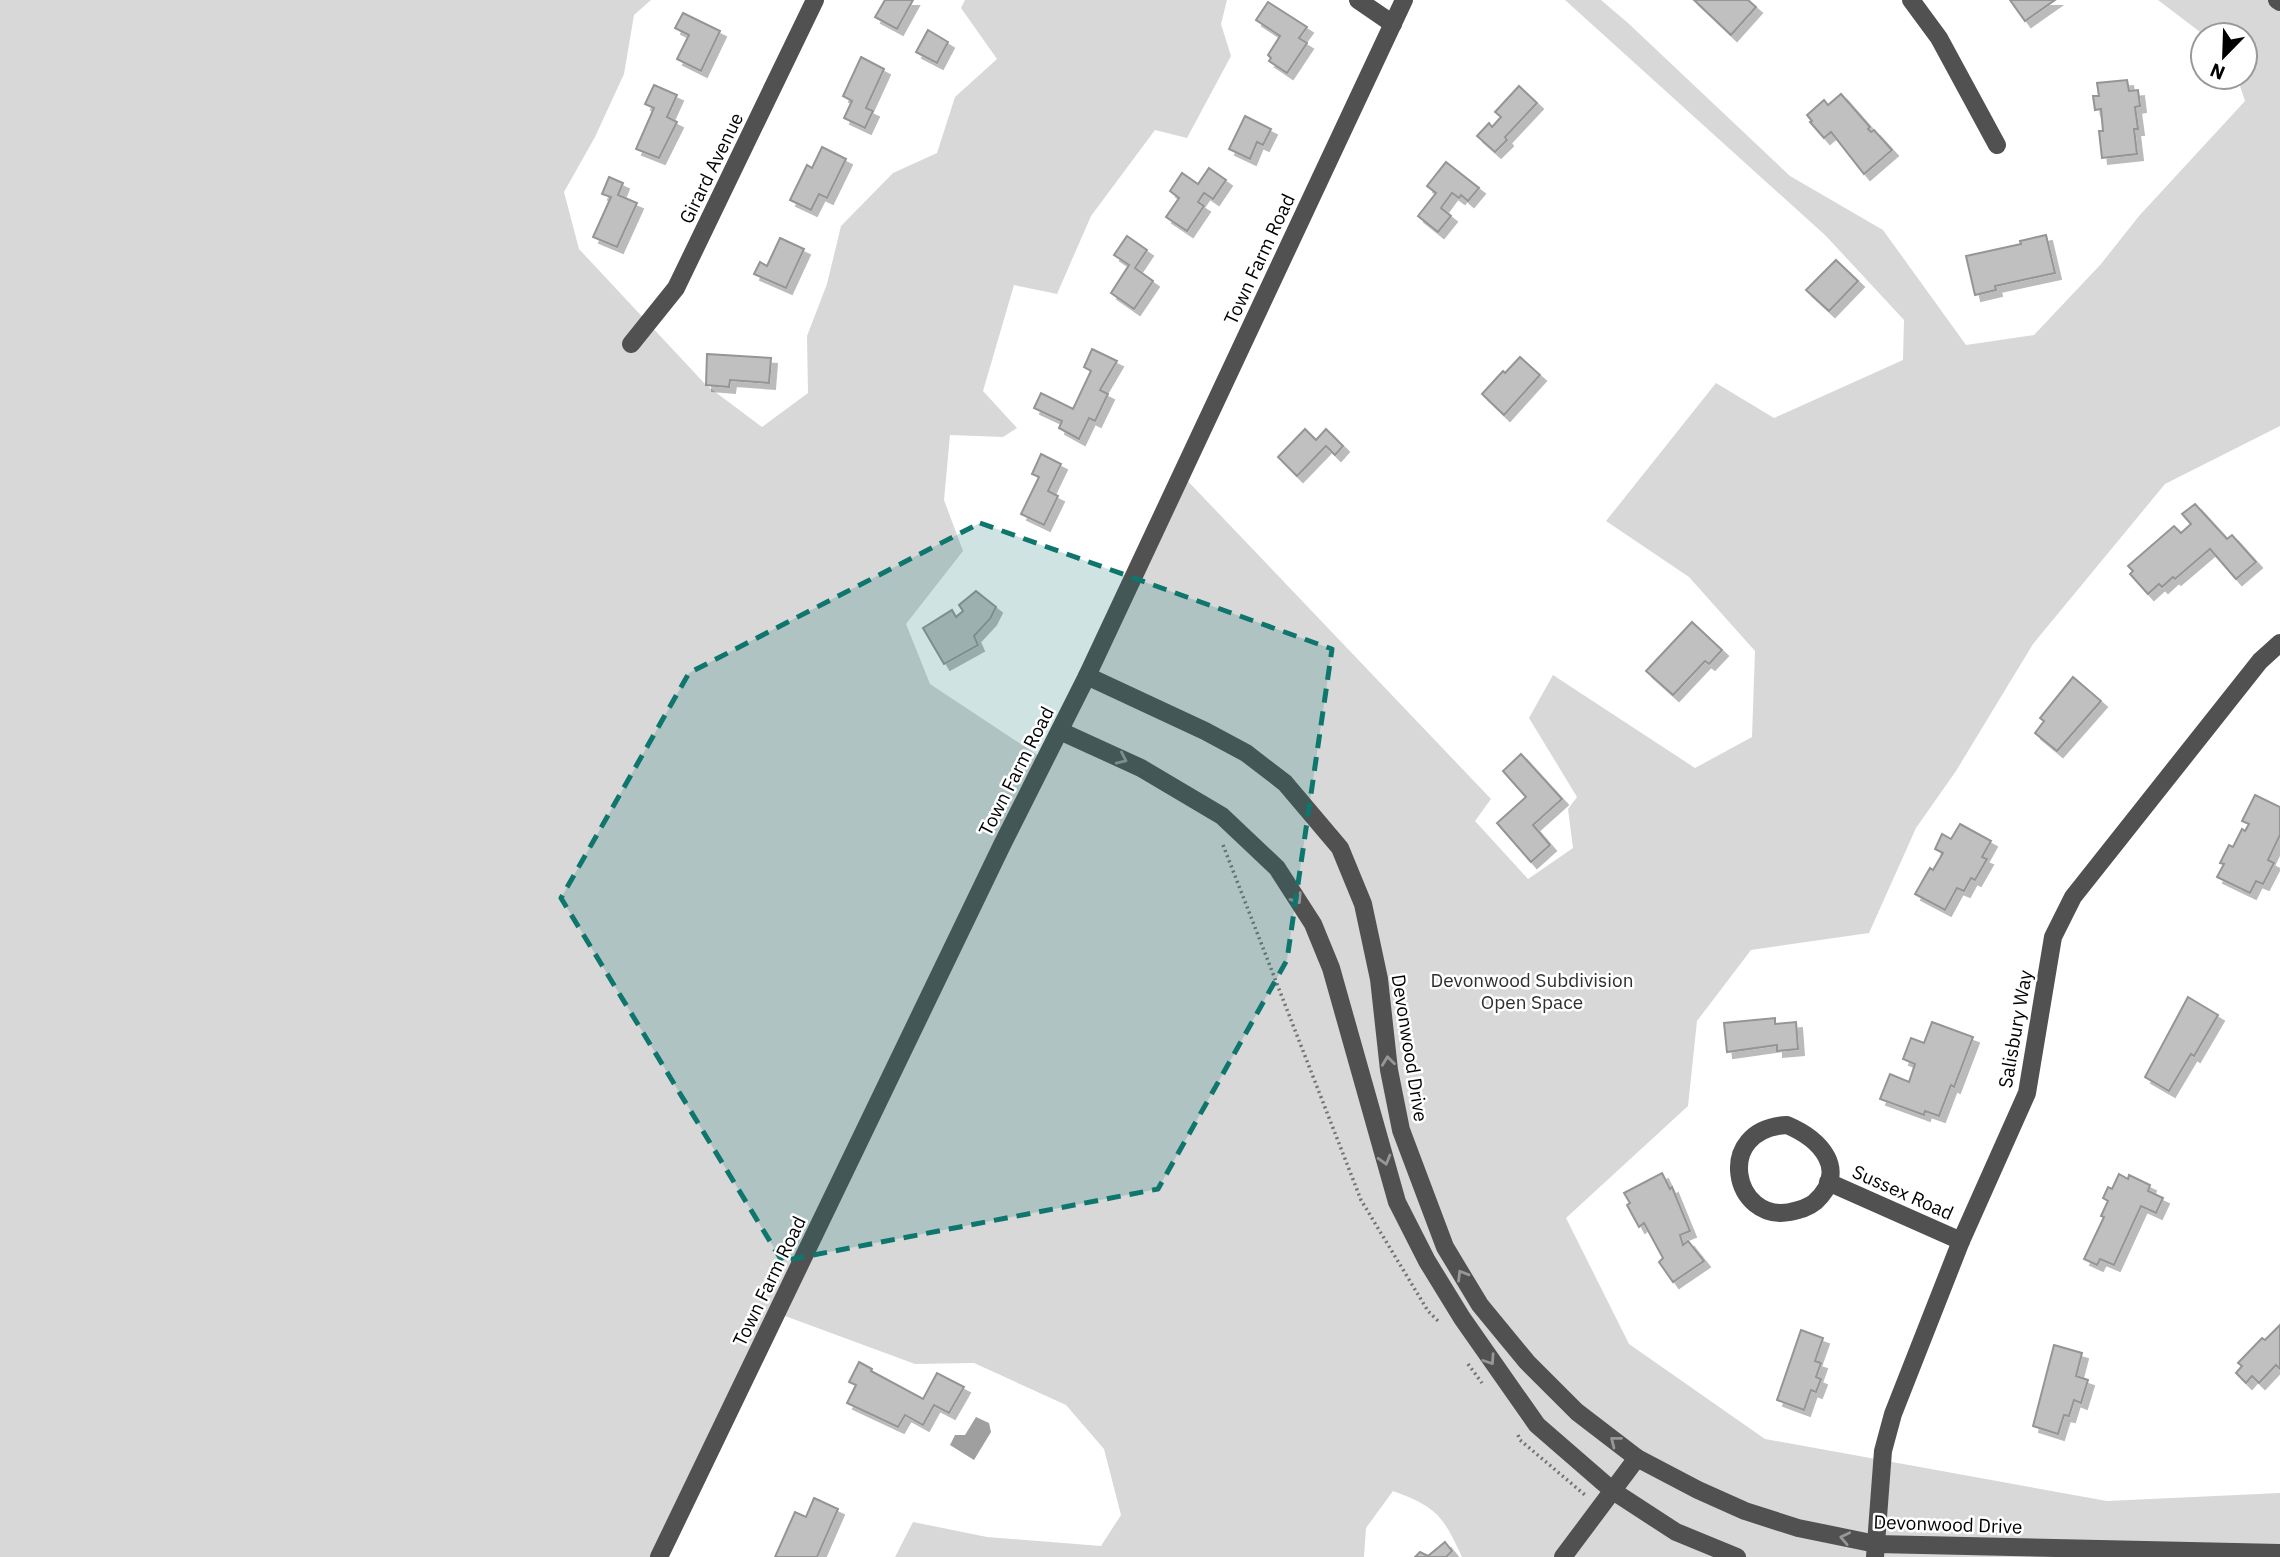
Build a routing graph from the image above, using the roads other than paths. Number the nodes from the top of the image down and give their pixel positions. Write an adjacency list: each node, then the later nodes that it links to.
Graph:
1 (815, 0): 7 (street, Girard Avenue)
2 (1358, 0): 5 (street)
3 (1404, 0): 5 (street, Town Farm Road)
4 (1911, 0): 6 (street)
5 (1393, 24): 9 (street, Town Farm Road)
6 (1997, 145)
7 (631, 344)
8 (2280, 643): 12 (street, Salisbury Way)
9 (1087, 676): 10 (street, Town Farm Road); 13 (street, Devonwood Drive, one-way to 9)
10 (1060, 731): 14 (street, one-way to 14); 17 (street, Town Farm Road)
11 (1828, 1182): 11 (street, Sussex Road); 12 (street, Sussex Road)
12 (1961, 1241): 15 (street, Salisbury Way)
13 (1637, 1458): 14 (street); 15 (street, Devonwood Drive, one-way to 13)
14 (1613, 1491): 18 (street); 19 (street)
15 (1876, 1551): 16 (street, Devonwood Drive)
16 (2280, 1553)
17 (659, 1557)
18 (1563, 1557)
19 (1737, 1557)

